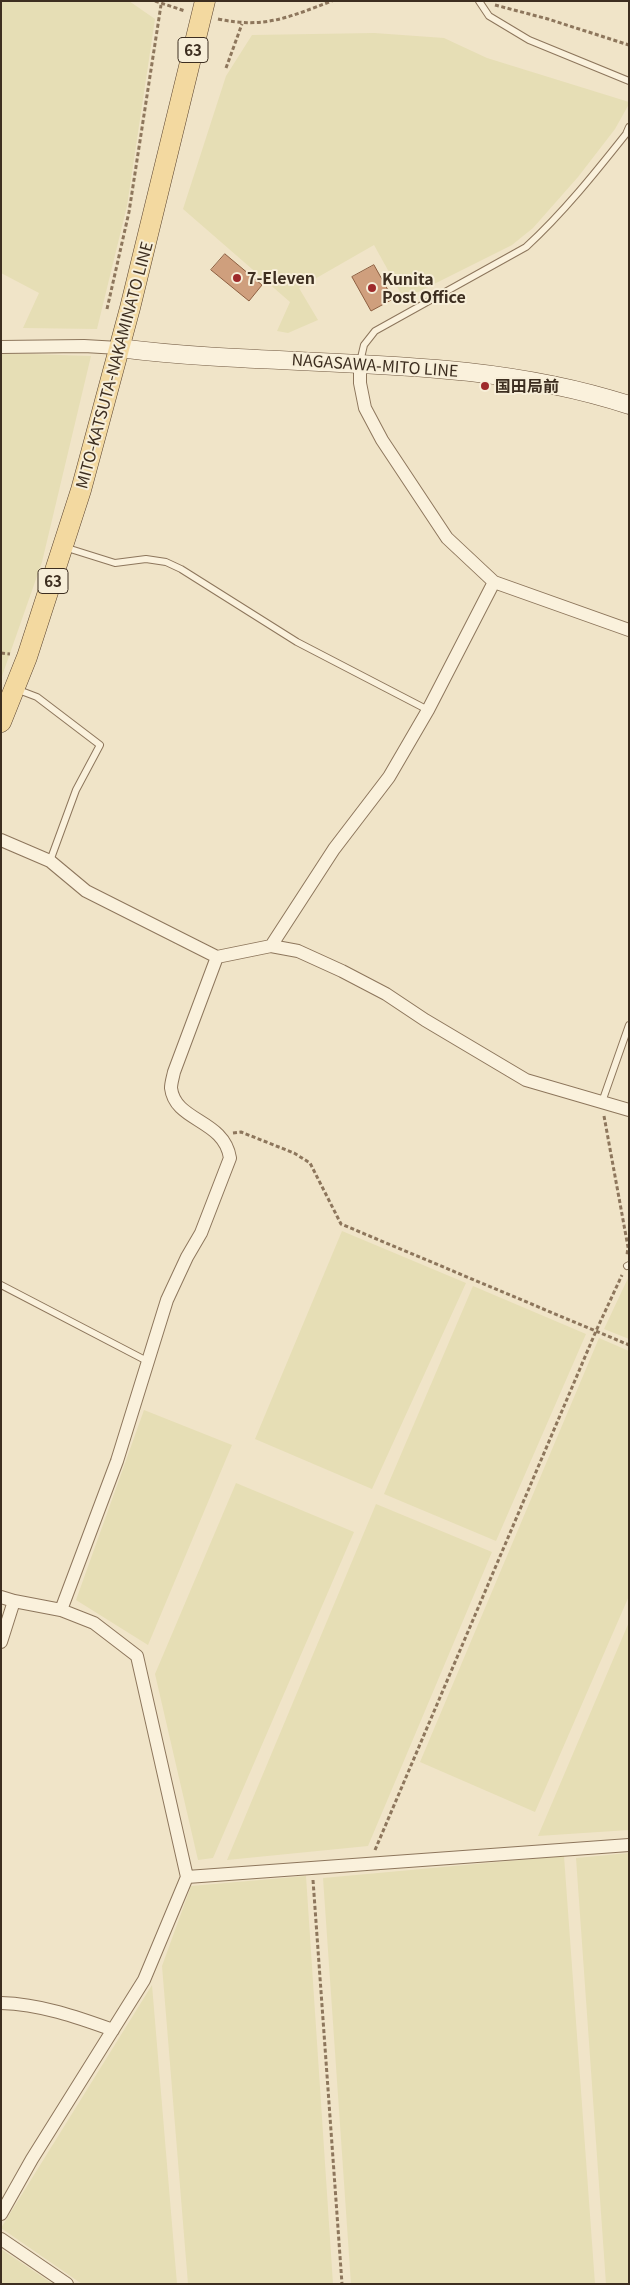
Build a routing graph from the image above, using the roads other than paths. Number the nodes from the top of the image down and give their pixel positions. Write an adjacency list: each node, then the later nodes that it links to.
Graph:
1 (205, 1): 6 (main road, MITO-KATSUTA-NAKAMINATO LINE / 63)
2 (479, 1): 3 (lane)
3 (629, 81)
4 (629, 127): 7 (lane)
5 (1, 348): 6 (street)
6 (119, 348): 7 (main road, NAGASAWA-MITO LINE); 9 (main road, MITO-KATSUTA-NAKAMINATO LINE / 63)
7 (360, 364): 8 (main road, NAGASAWA-MITO LINE); 10 (street)
8 (629, 405)
9 (64, 547): 12 (main road, MITO-KATSUTA-NAKAMINATO LINE / 63); 13 (lane)
10 (494, 582): 11 (street); 13 (street)
11 (629, 630)
12 (15, 688): 14 (main road, MITO-KATSUTA-NAKAMINATO LINE / 63); 16 (lane)
13 (428, 710): 17 (street)
14 (1, 722)
15 (1, 840): 16 (street)
16 (50, 861): 18 (street)
17 (270, 946): 18 (street); 20 (street)
18 (217, 957): 23 (street)
19 (629, 1025): 20 (lane)
20 (602, 1103): 21 (street)
21 (629, 1110)
22 (1, 1285): 23 (lane)
23 (147, 1361): 26 (street)
24 (1, 1597): 25 (street)
25 (14, 1601): 26 (street); 27 (street)
26 (61, 1610): 29 (street)
27 (1, 1642)
28 (629, 1845): 29 (street)
29 (187, 1877): 31 (street)
30 (1, 2003): 31 (street)
31 (113, 2030): 32 (street)
32 (1, 2214)
33 (1, 2239): 34 (street)
34 (67, 2284)

